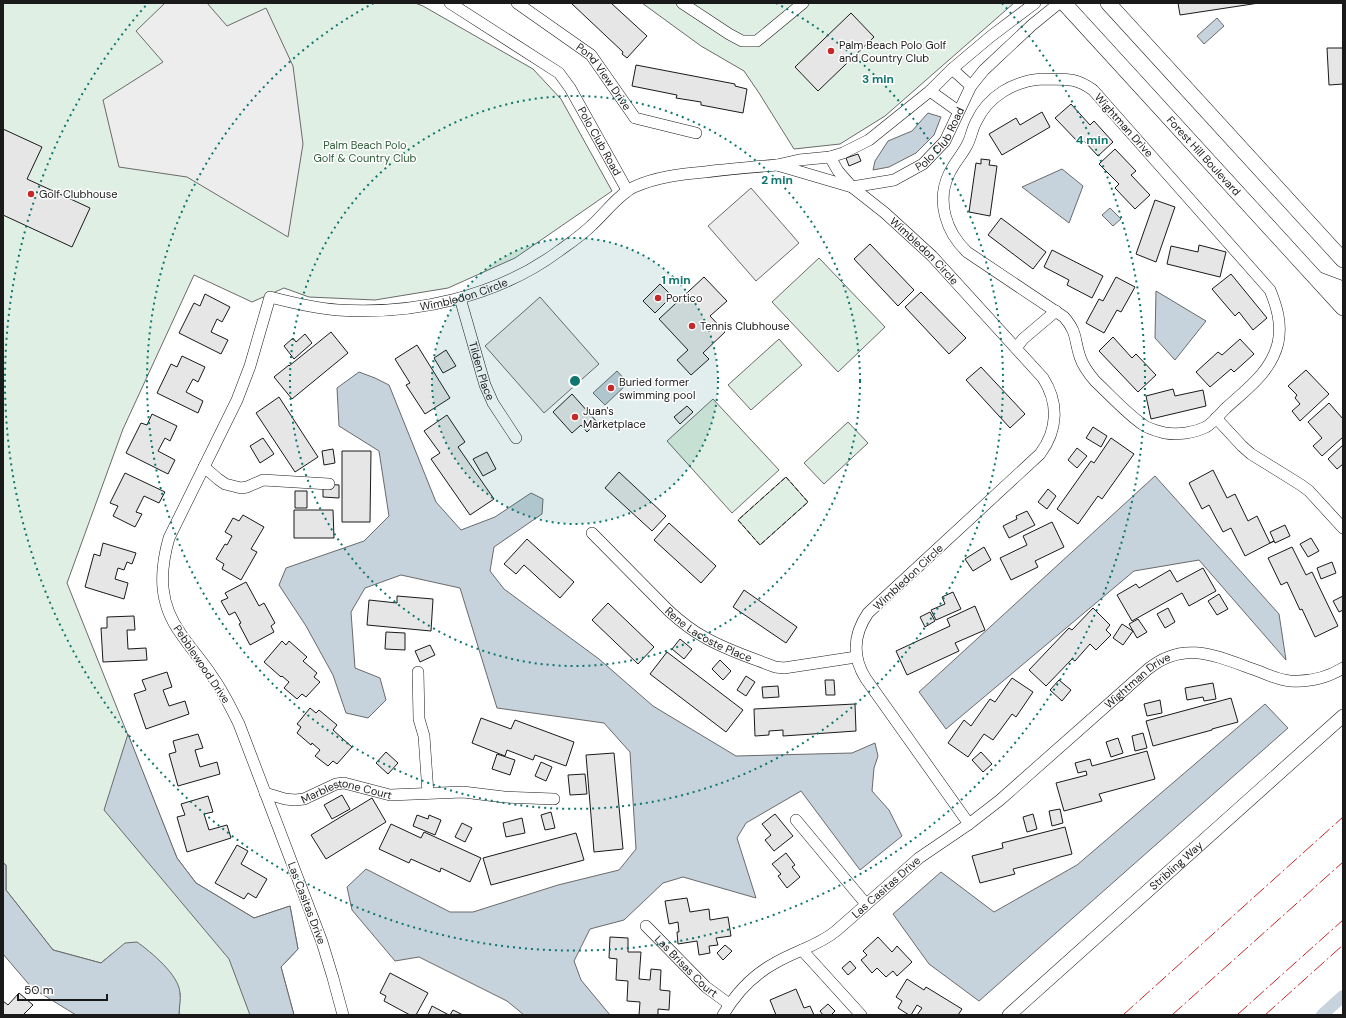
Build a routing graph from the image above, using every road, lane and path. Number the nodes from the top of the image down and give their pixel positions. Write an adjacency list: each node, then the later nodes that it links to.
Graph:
1 (517, 3): 13 (street, Pond View Drive)
2 (682, 3): 3 (street)
3 (803, 3)
4 (1035, 3): 9 (street, Polo Club Road)
5 (1059, 3): 10 (street, Polo Club Road)
6 (1064, 3): 19 (main road, Forest Hill Boulevard)
7 (1108, 3): 18 (main road)
8 (453, 4): 17 (street, Polo Club Road)
9 (952, 69): 10 (street); 11 (street, Polo Club Road)
10 (971, 86): 12 (street, Polo Club Road)
11 (930, 91): 12 (street); 14 (street, Polo Club Road)
12 (958, 111): 16 (street, Polo Club Road)
13 (696, 133)
14 (830, 157): 15 (street, Polo Club Road); 16 (street, Wimbledon Circle)
15 (777, 165): 16 (street, Polo Club Road); 17 (street, Polo Club Road)
16 (852, 187): 25 (street, Wimbledon Circle)
17 (627, 190): 22 (street, Wimbledon Circle)
18 (1343, 260)
19 (1316, 279): 20 (main road); 23 (main road, Forest Hill Boulevard)
20 (1343, 289)
21 (270, 297): 22 (street, Wimbledon Circle); 28 (street, Pebblewood Drive)
22 (460, 298): 27 (street, Tilden Place)
23 (1343, 308)
24 (1056, 312): 25 (street); 26 (street, Wightman Drive); 26 (street, Wightman Drive)
25 (1016, 348): 32 (street, Wimbledon Circle)
26 (1216, 418): 30 (street)
27 (516, 438)
28 (204, 467): 29 (street); 36 (street, Pebblewood Drive)
29 (329, 484)
30 (1343, 528)
31 (592, 533): 32 (street, Rene Lacoste Place)
32 (856, 657): 40 (street, Wimbledon Circle)
33 (1343, 668): 40 (street, Wightman Drive)
34 (418, 672): 37 (street)
35 (1343, 716): 48 (street, Stribling Way)
36 (265, 793): 37 (street, Marblestone Court); 45 (street, Las Casitas Drive)
37 (428, 793): 38 (street, Marblestone Court)
38 (554, 799)
39 (796, 820): 41 (street)
40 (969, 824): 41 (street, Las Casitas Drive)
41 (866, 904): 43 (street, Las Casitas Drive)
42 (646, 926): 44 (street, Las Brisas Court)
43 (802, 950): 44 (street, Las Casitas Drive); 47 (street)
44 (730, 1004): 46 (street, Las Casitas Drive)
45 (343, 1015)
46 (723, 1015)
47 (861, 1015)
48 (1009, 1015)

